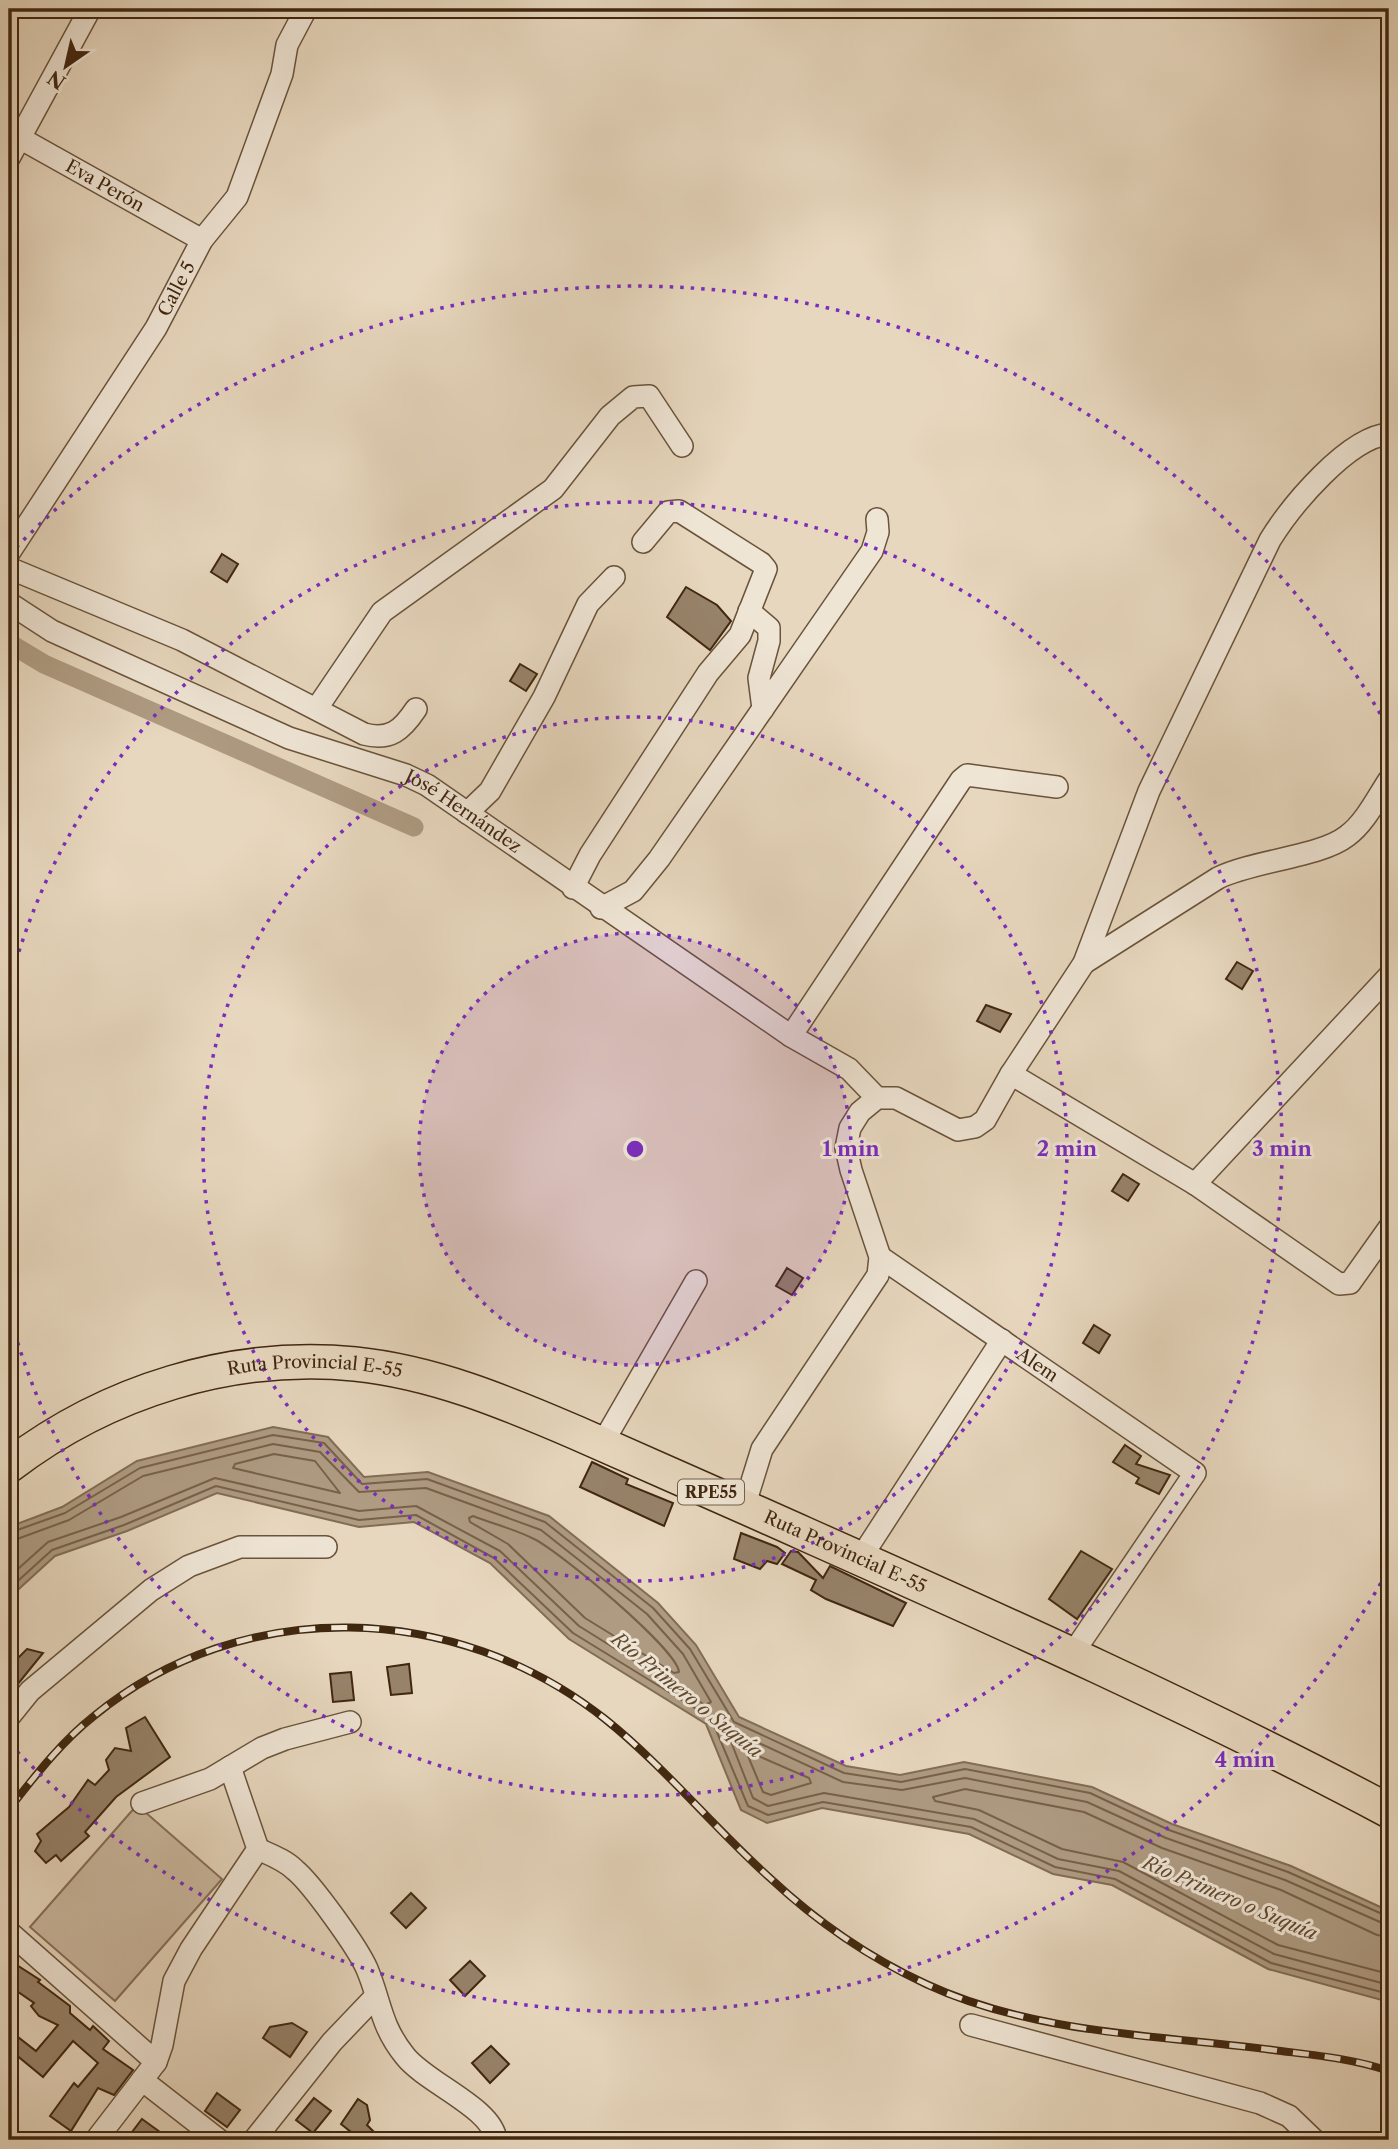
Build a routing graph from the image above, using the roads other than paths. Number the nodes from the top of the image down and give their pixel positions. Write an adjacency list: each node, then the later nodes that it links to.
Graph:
1 (90, 9): 3 (street)
2 (306, 9): 5 (street, Calle 5)
3 (14, 134): 4 (street); 5 (street, Eva Perón)
4 (9, 158)
5 (202, 240): 10 (street, Calle 5)
6 (1389, 434): 23 (street)
7 (682, 446): 15 (street)
8 (877, 519): 17 (street)
9 (643, 542): 14 (street)
10 (9, 554)
11 (9, 568): 15 (street)
12 (614, 577): 20 (street)
13 (9, 603): 20 (street, José Hernández)
14 (749, 611): 17 (street); 21 (street)
15 (317, 708): 16 (street)
16 (416, 709)
17 (763, 709): 22 (street)
18 (1389, 780): 23 (street)
19 (1057, 787): 25 (street)
20 (467, 813): 21 (street, José Hernández)
21 (573, 888): 22 (street, José Hernández)
22 (601, 908): 25 (street, José Hernández)
23 (1084, 963): 26 (street)
24 (1389, 976): 28 (street)
25 (791, 1036): 27 (street, José Hernández)
26 (1011, 1074): 27 (street); 28 (street)
27 (877, 1098): 30 (street)
28 (1195, 1184): 29 (street)
29 (1389, 1228)
30 (880, 1257): 32 (street, Alem); 35 (street)
31 (696, 1281): 33 (street)
32 (1002, 1340): 37 (street); 38 (street, Alem)
33 (602, 1444): 34 (main road, Ruta Provincial E-55 / RPE55); 35 (main road, Ruta Provincial E-55 / RPE55)
34 (9, 1466)
35 (744, 1507): 37 (main road, Ruta Provincial E-55 / RPE55)
36 (326, 1547): 39 (street)
37 (860, 1559): 38 (main road, Ruta Provincial E-55 / RPE55)
38 (1071, 1657): 43 (main road, Ruta Provincial E-55 / RPE55)
39 (9, 1717)
40 (350, 1722): 41 (street)
41 (230, 1766): 42 (street); 44 (street)
42 (142, 1803)
43 (1389, 1811)
44 (258, 1849): 46 (street); 48 (street)
45 (9, 1932): 48 (street)
46 (374, 1998): 52 (street); 53 (street)
47 (971, 2025): 54 (street)
48 (156, 2062): 49 (street)
49 (142, 2080): 50 (street); 51 (street)
50 (96, 2140)
51 (219, 2140)
52 (254, 2140)
53 (496, 2140)
54 (1314, 2140)

